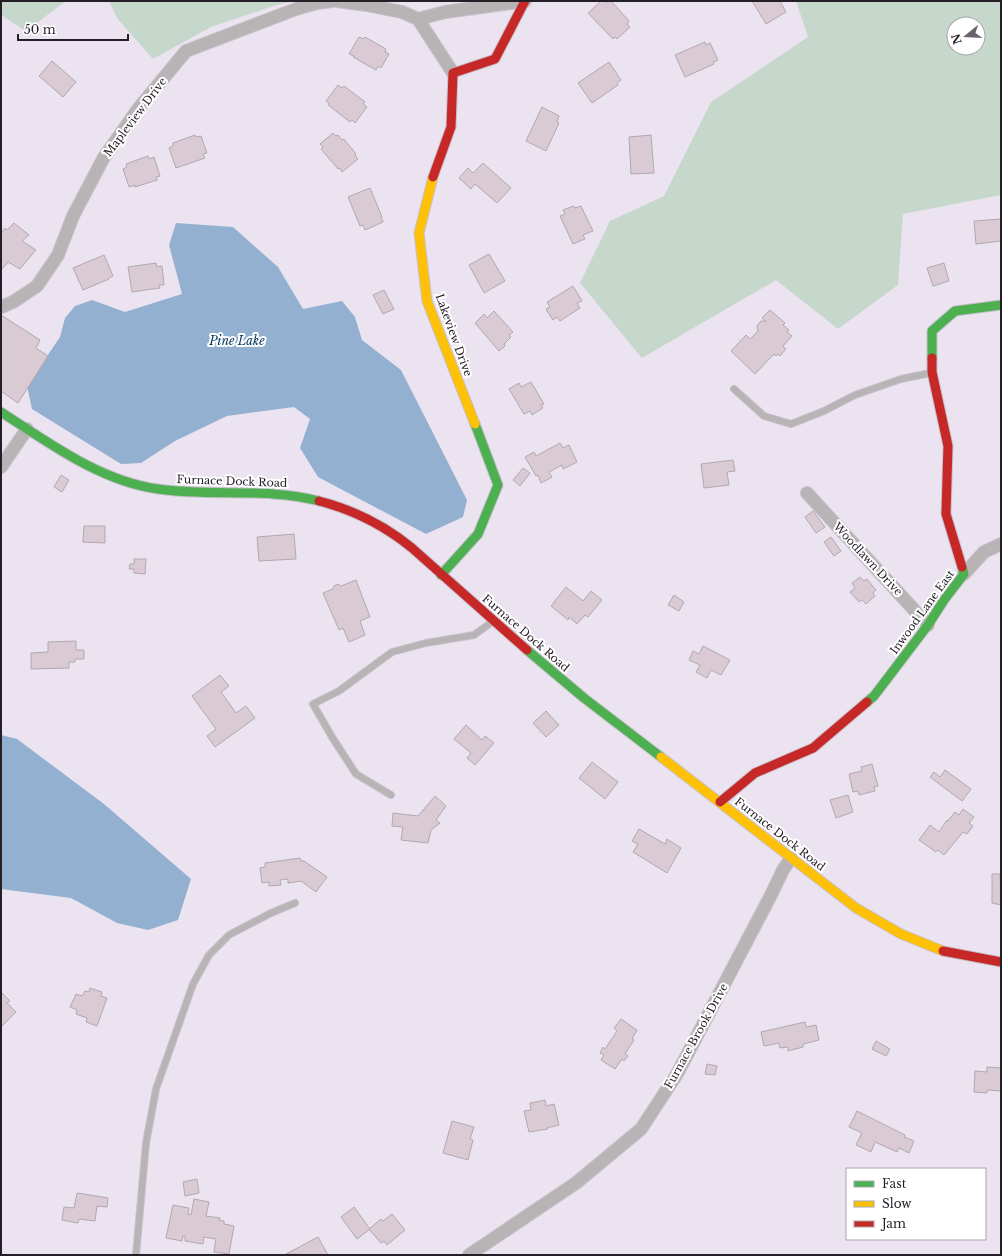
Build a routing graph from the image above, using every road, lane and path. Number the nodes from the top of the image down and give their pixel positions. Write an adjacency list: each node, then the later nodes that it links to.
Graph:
1 (332, 1): 7 (street, Mapleview Drive)
2 (337, 1): 4 (street)
3 (525, 1): 4 (street); 5 (street)
4 (418, 19): 5 (street)
5 (453, 73): 16 (street, Lakeview Drive)
6 (1001, 305): 8 (street, Inwood Lane East)
7 (1, 307)
8 (932, 372): 9 (lane); 15 (street, Inwood Lane East)
9 (734, 389)
10 (1, 412): 11 (street, Furnace Dock Road)
11 (27, 429): 12 (street); 16 (street, Furnace Dock Road)
12 (1, 467)
13 (807, 493): 18 (street, Woodlawn Drive)
14 (1001, 544): 15 (street)
15 (964, 574): 18 (street, Inwood Lane East)
16 (442, 575): 17 (street, Furnace Dock Road)
17 (494, 621): 19 (lane); 20 (street, Furnace Dock Road)
18 (928, 625): 20 (street, Inwood Lane East)
19 (391, 795)
20 (720, 802): 21 (street, Furnace Dock Road)
21 (791, 858): 23 (street, Furnace Dock Road); 25 (street, Furnace Brook Drive)
22 (294, 903): 24 (lane)
23 (1001, 962)
24 (136, 1255)
25 (468, 1255)

